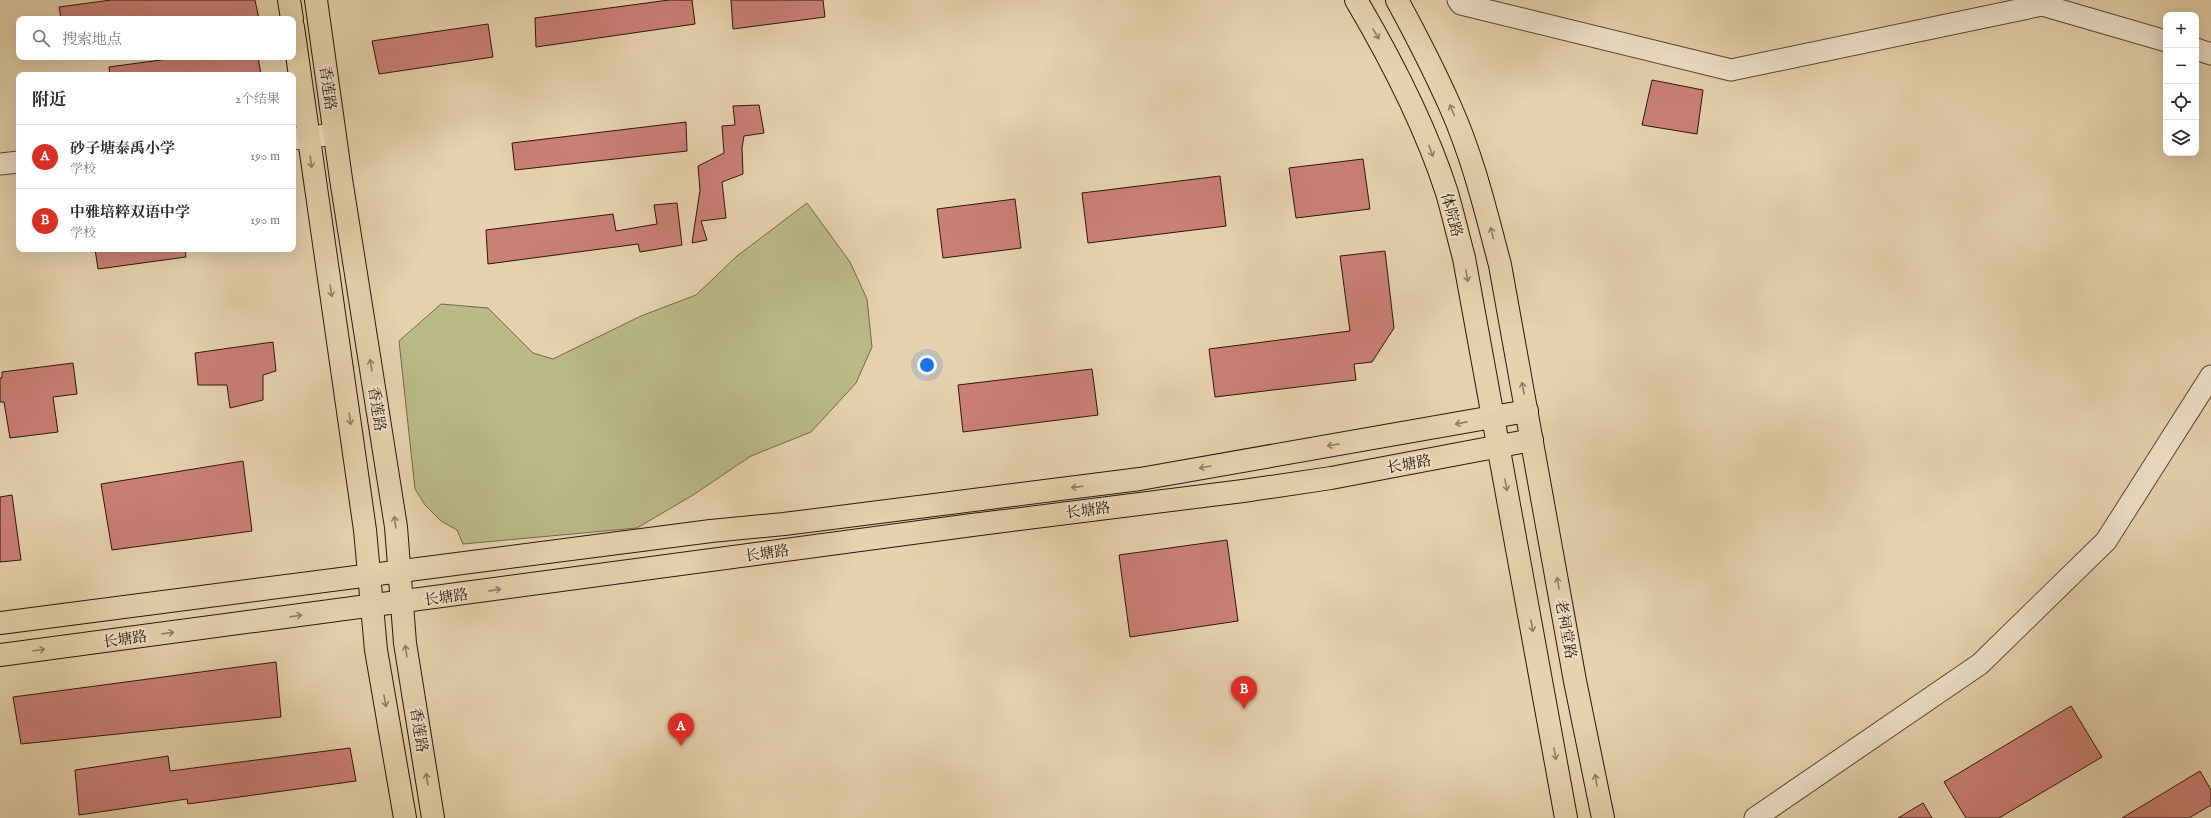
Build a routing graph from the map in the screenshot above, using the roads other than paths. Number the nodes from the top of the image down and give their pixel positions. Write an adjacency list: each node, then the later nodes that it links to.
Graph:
1 (289, 0): 6 (main road)
2 (316, 0): 11 (main road, 香莲路)
3 (1356, 0): 19 (main road, 体院路, one-way to 19)
4 (1397, 0): 18 (main road, one-way to 4)
5 (1458, 0): 7 (street)
6 (292, 16)
7 (2163, 40)
8 (2199, 50): 9 (street)
9 (2211, 54)
10 (295, 60): 12 (main road, 香莲路)
11 (334, 126): 12 (street); 22 (main road, 香莲路, one-way to 11)
12 (300, 131): 23 (main road, 香莲路, one-way to 23)
13 (16, 162): 14 (street)
14 (0, 164)
15 (16, 176): 16 (street)
16 (0, 179)
17 (2211, 376): 32 (street)
18 (1527, 411): 19 (main road, 长塘路); 20 (main road)
19 (1494, 417): 21 (main road, 体院路); 22 (main road, 长塘路, one-way to 22)
20 (1532, 440): 21 (main road, 长塘路); 31 (main road, 老祠堂路, one-way to 20)
21 (1498, 447): 24 (main road, 长塘路, one-way to 21); 30 (main road, one-way to 30)
22 (399, 571): 23 (main road, 长塘路); 24 (main road, 香莲路)
23 (369, 575): 25 (main road, 香莲路); 26 (main road, 长塘路)
24 (402, 602): 25 (main road, 长塘路); 29 (main road, 香莲路, one-way to 24)
25 (372, 606): 27 (main road, 长塘路, one-way to 25); 28 (main road, 香莲路, one-way to 28)
26 (0, 623)
27 (0, 655)
28 (405, 818)
29 (433, 818)
30 (1566, 818)
31 (1603, 818)
32 (1755, 818)

